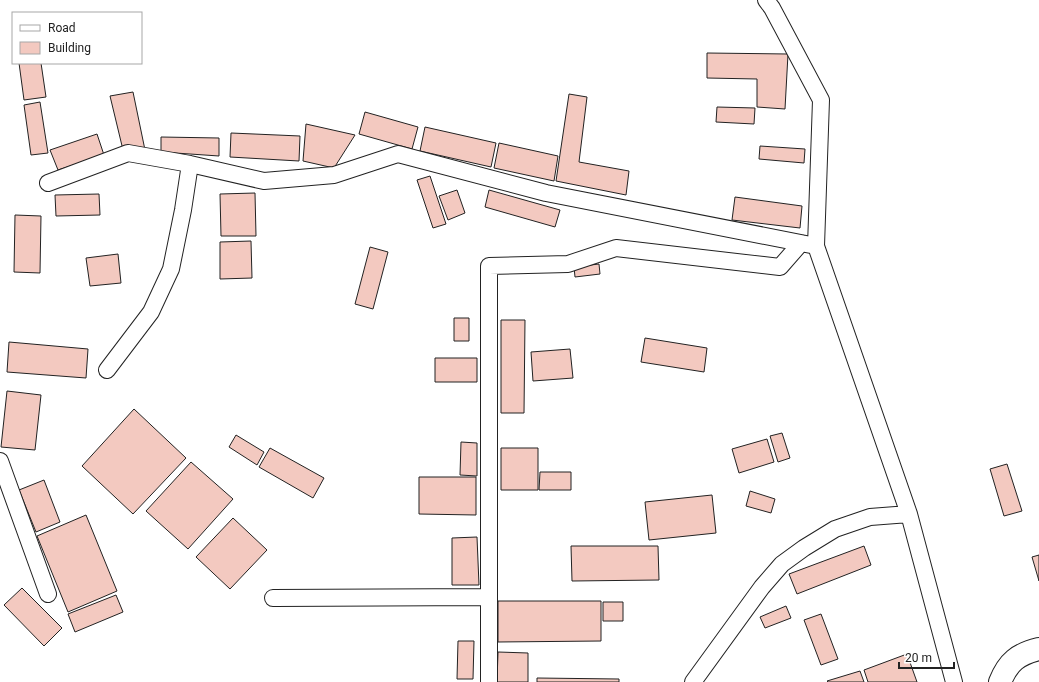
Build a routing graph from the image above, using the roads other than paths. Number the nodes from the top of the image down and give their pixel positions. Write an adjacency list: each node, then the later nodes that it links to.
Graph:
1 (766, 0): 4 (street)
2 (190, 164): 3 (street); 4 (street); 5 (street)
3 (48, 183)
4 (809, 245): 7 (street); 9 (street)
5 (107, 370)
6 (0, 461): 8 (street)
7 (910, 514): 13 (street); 14 (street)
8 (48, 594)
9 (489, 597): 10 (street); 12 (street)
10 (273, 598)
11 (1039, 649): 15 (main road)
12 (489, 682)
13 (693, 682)
14 (954, 682)
15 (1000, 682)

